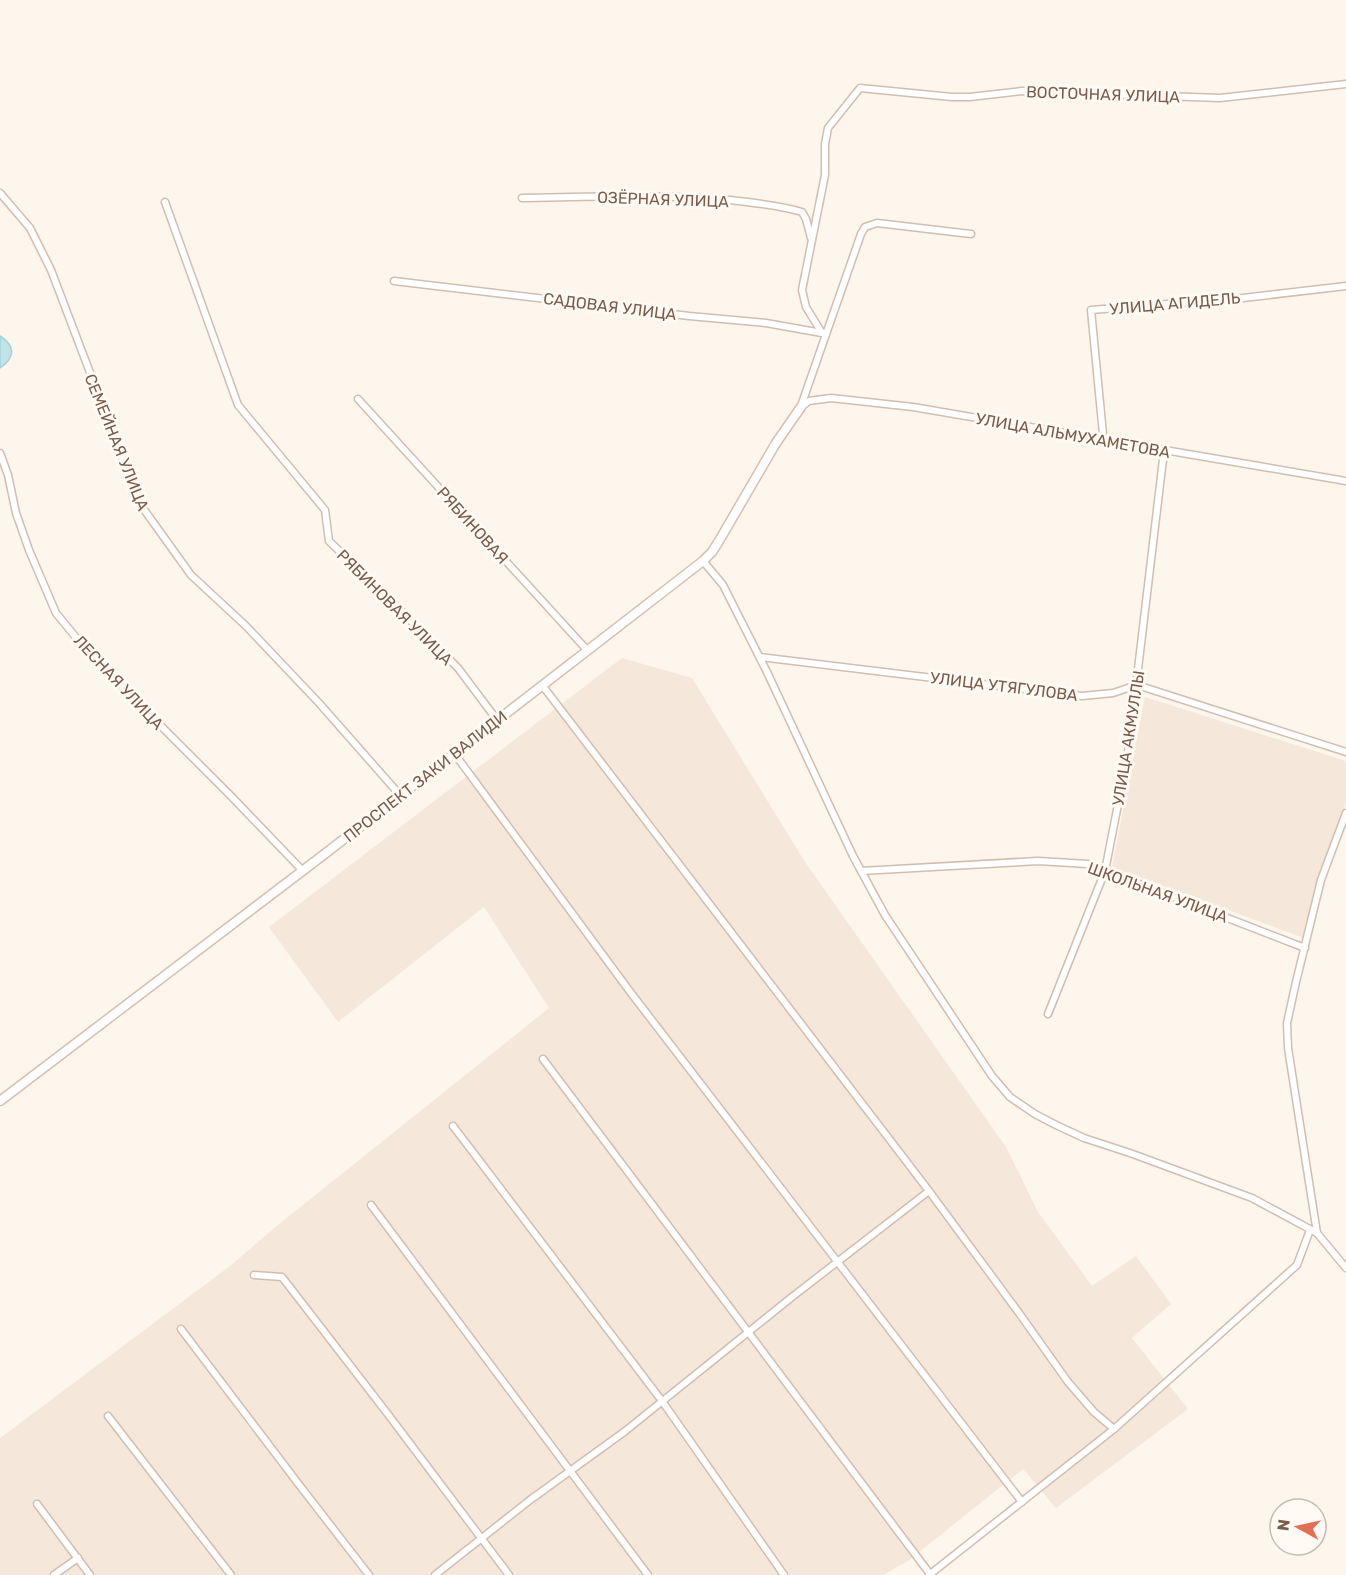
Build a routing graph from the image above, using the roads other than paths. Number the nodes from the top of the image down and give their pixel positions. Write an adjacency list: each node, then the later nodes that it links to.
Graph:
1 (1346, 84): 6 (street, ВОСТОЧНАЯ УЛИЦА)
2 (0, 193): 24 (street, СЕМЕЙНАЯ УЛИЦА)
3 (522, 198): 6 (street, ОЗЁРНАЯ УЛИЦА)
4 (165, 202): 21 (street, РЯБИНОВАЯ УЛИЦА)
5 (971, 234): 9 (street)
6 (811, 240): 9 (street)
7 (394, 281): 9 (street, САДОВАЯ УЛИЦА)
8 (1346, 286): 12 (street, УЛИЦА АГИДЕЛЬ)
9 (824, 334): 11 (street)
10 (358, 399): 17 (street, РЯБИНОВАЯ)
11 (801, 407): 13 (street, УЛИЦА АЛЬМУХАМЕТОВА); 16 (street, ПРОСПЕКТ ЗАКИ ВАЛИДИ)
12 (1103, 434)
13 (1164, 451): 15 (street, УЛИЦА АЛЬМУХАМЕТОВА); 20 (street, УЛИЦА АКМУЛЛЫ)
14 (0, 453): 26 (street, ЛЕСНАЯ УЛИЦА)
15 (1346, 481)
16 (703, 561): 17 (street, ПРОСПЕКТ ЗАКИ ВАЛИДИ); 18 (street)
17 (587, 650): 19 (street, ПРОСПЕКТ ЗАКИ ВАЛИДИ)
18 (760, 657): 20 (street, УЛИЦА УТЯГУЛОВА); 27 (street)
19 (542, 685): 21 (street, ПРОСПЕКТ ЗАКИ ВАЛИДИ); 34 (street)
20 (1137, 685): 22 (street); 28 (street, УЛИЦА АКМУЛЛЫ)
21 (497, 720): 23 (street, ПРОСПЕКТ ЗАКИ ВАЛИДИ)
22 (1346, 752)
23 (454, 753): 24 (street, ПРОСПЕКТ ЗАКИ ВАЛИДИ); 37 (street)
24 (400, 795): 26 (street, ПРОСПЕКТ ЗАКИ ВАЛИДИ)
25 (1346, 813): 29 (street)
26 (303, 871): 32 (street, ПРОСПЕКТ ЗАКИ ВАЛИДИ)
27 (861, 871): 28 (street, ШКОЛЬНАЯ УЛИЦА); 36 (street)
28 (1105, 871): 29 (street, ШКОЛЬНАЯ УЛИЦА); 30 (street, УЛИЦА АКМУЛЛЫ)
29 (1305, 948): 36 (street)
30 (1048, 1014)
31 (543, 1059): 41 (street)
32 (0, 1101)
33 (453, 1126): 42 (street)
34 (929, 1191): 37 (street); 44 (street)
35 (371, 1205): 45 (street)
36 (1314, 1232): 38 (street); 44 (street)
37 (838, 1261): 41 (street); 46 (street)
38 (1346, 1268)
39 (254, 1275): 48 (street)
40 (182, 1329): 54 (street)
41 (748, 1332): 42 (street); 50 (street)
42 (662, 1401): 45 (street); 58 (street)
43 (108, 1416): 53 (street)
44 (1114, 1429): 46 (street)
45 (570, 1471): 48 (street); 57 (street)
46 (1022, 1502): 50 (street)
47 (37, 1504): 49 (street)
48 (482, 1538): 55 (street); 56 (street)
49 (78, 1558): 51 (street); 52 (street)
50 (930, 1574)
51 (54, 1575)
52 (90, 1575)
53 (231, 1575)
54 (369, 1575)
55 (435, 1575)
56 (509, 1575)
57 (648, 1575)
58 (784, 1575)

